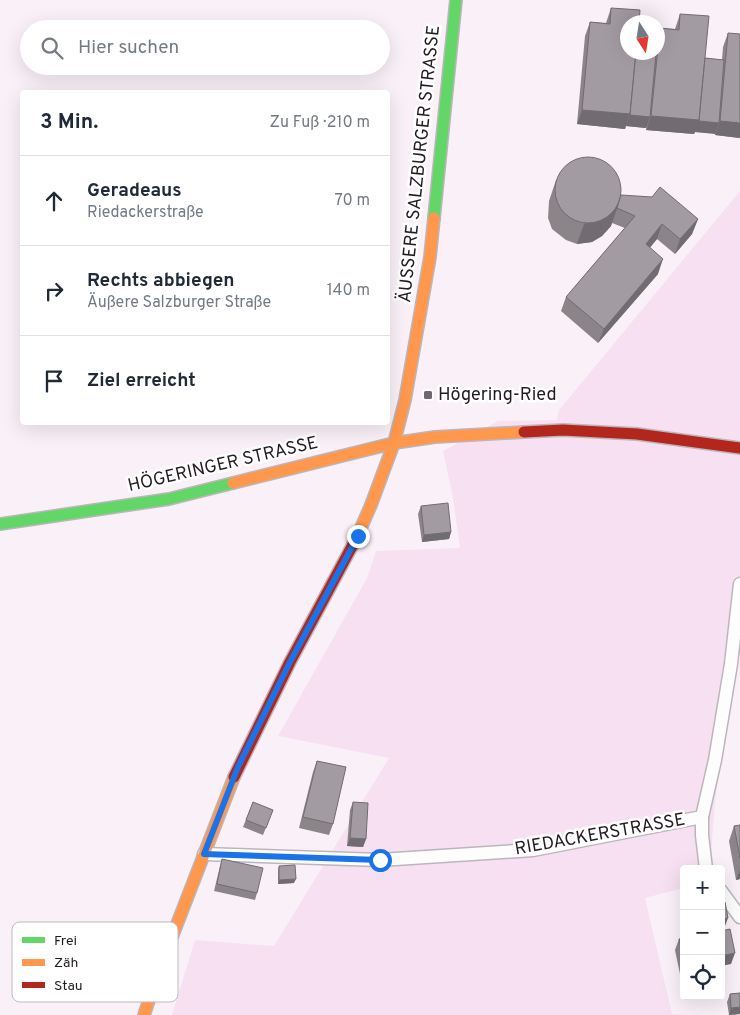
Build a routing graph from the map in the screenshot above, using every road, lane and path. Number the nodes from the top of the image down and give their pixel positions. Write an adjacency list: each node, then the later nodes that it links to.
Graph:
1 (456, 0): 2 (main road, ÄUSSERE SALZBURGER STRASSE)
2 (394, 443): 3 (main road, HÖGERINGER STRASSE); 4 (main road, HÖGERINGER STRASSE); 7 (main road, ÄUSSERE SALZBURGER STRASSE)
3 (740, 448)
4 (0, 524)
5 (740, 584): 6 (street, RIEDACKERSTRASSE)
6 (702, 817): 7 (street, RIEDACKERSTRASSE); 8 (street)
7 (204, 854): 11 (main road, ÄUSSERE SALZBURGER STRASSE)
8 (706, 865)
9 (725, 896): 10 (street)
10 (740, 917)
11 (178, 922)
12 (148, 1002): 13 (main road, ÄUSSERE SALZBURGER STRASSE)
13 (144, 1015)

